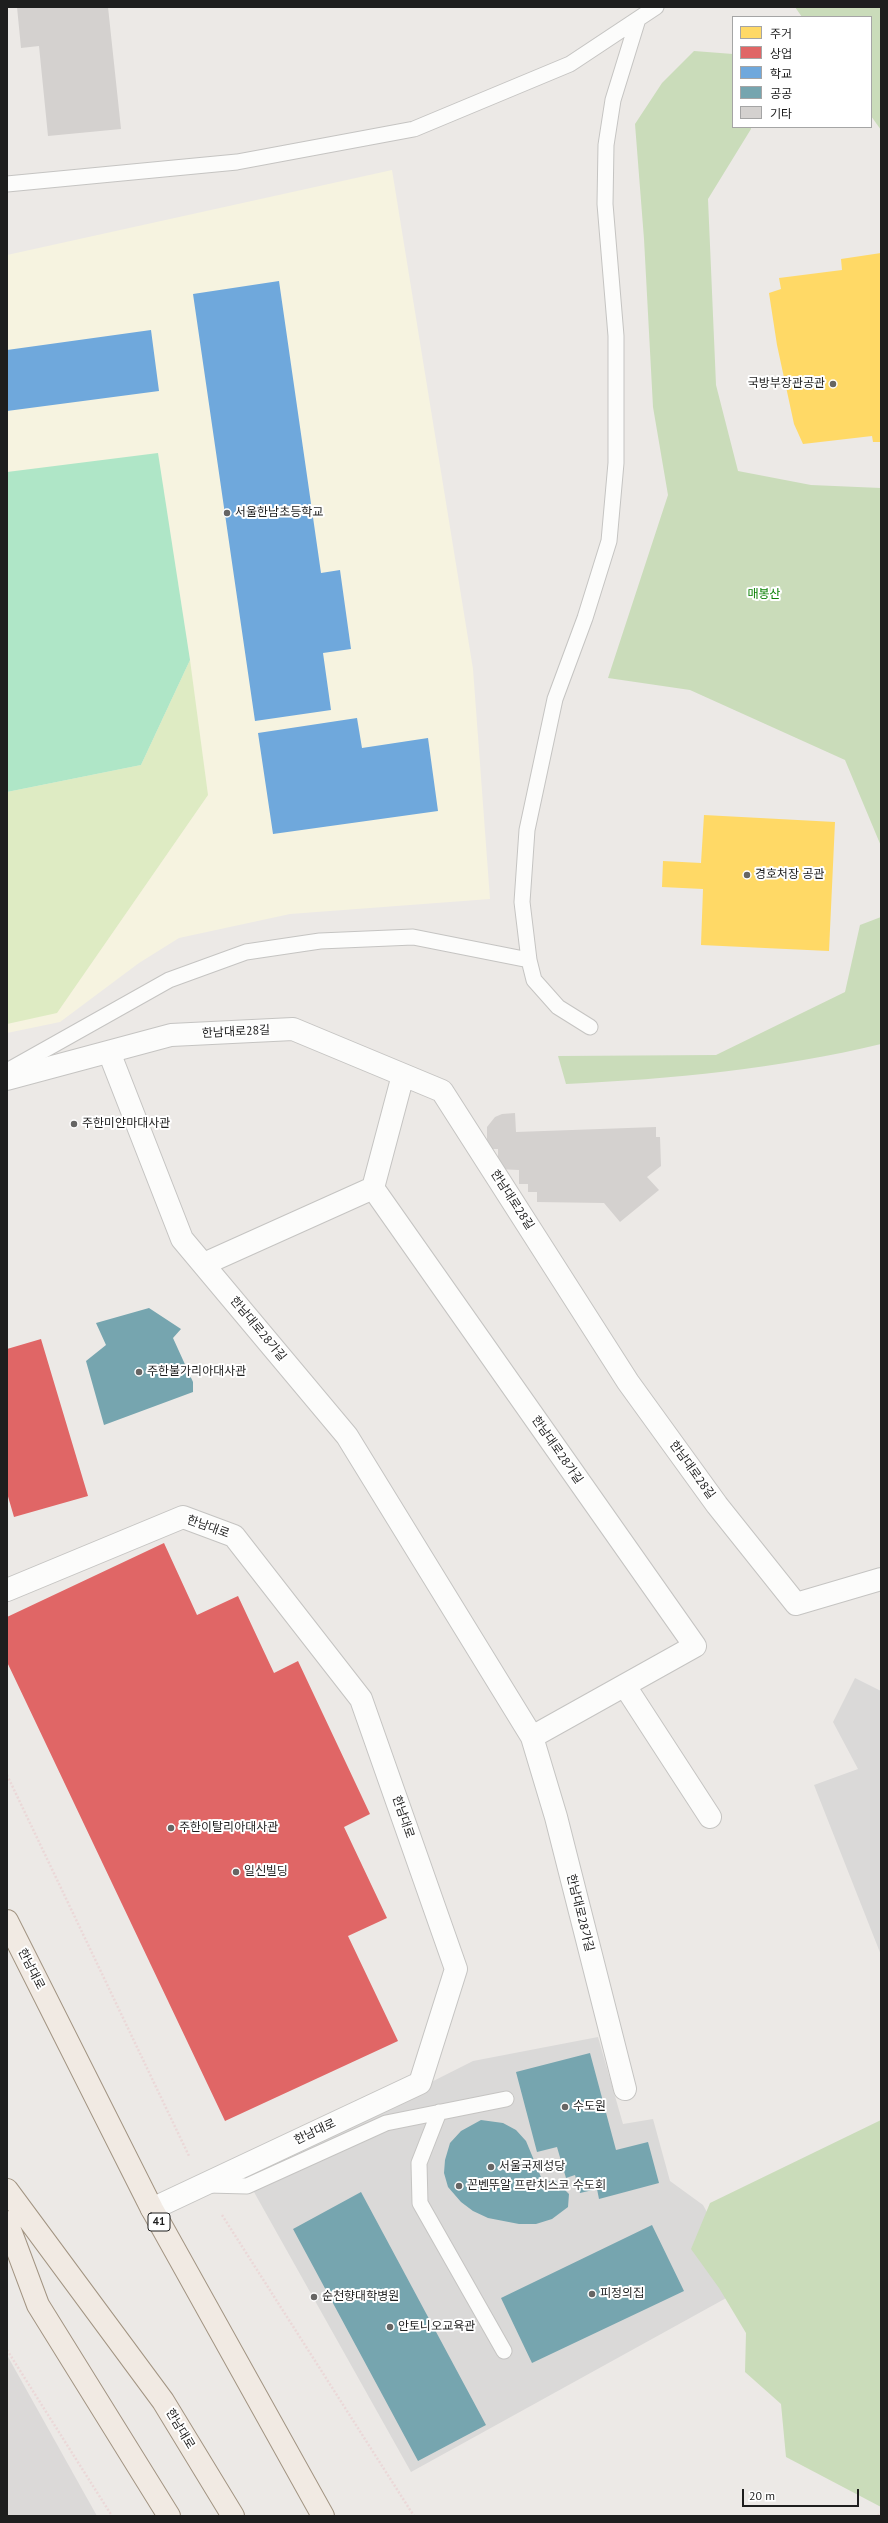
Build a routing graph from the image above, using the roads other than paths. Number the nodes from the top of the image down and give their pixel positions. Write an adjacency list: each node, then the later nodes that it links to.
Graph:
1 (656, 7): 2 (lane)
2 (638, 19): 3 (lane); 4 (lane)
3 (7, 184)
4 (528, 960): 5 (lane); 7 (lane)
5 (590, 1027)
6 (109, 1052): 8 (street, 한남대로28길); 9 (street, 한남대로28길); 11 (street, 한남대로28가길)
7 (7, 1071)
8 (403, 1075): 10 (street); 12 (street, 한남대로28길)
9 (7, 1079)
10 (373, 1188): 11 (street); 14 (street, 한남대로28가길)
11 (204, 1264): 15 (street, 한남대로28가길)
12 (881, 1579)
13 (7, 1590): 21 (street, 한남대로)
14 (625, 1686): 15 (street, 한남대로28가길); 16 (street)
15 (532, 1737): 18 (street, 한남대로28가길)
16 (710, 1817)
17 (7, 1921): 23 (main road, 한남대로 / 41)
18 (625, 2089)
19 (506, 2099): 20 (lane)
20 (439, 2112): 21 (lane); 25 (lane)
21 (203, 2185): 23 (street, 한남대로)
22 (7, 2190): 27 (main road, 한남대로)
23 (152, 2209): 28 (main road, 한남대로 / 41)
24 (7, 2222): 26 (main road)
25 (504, 2351)
26 (168, 2516)
27 (233, 2516)
28 (323, 2516)

